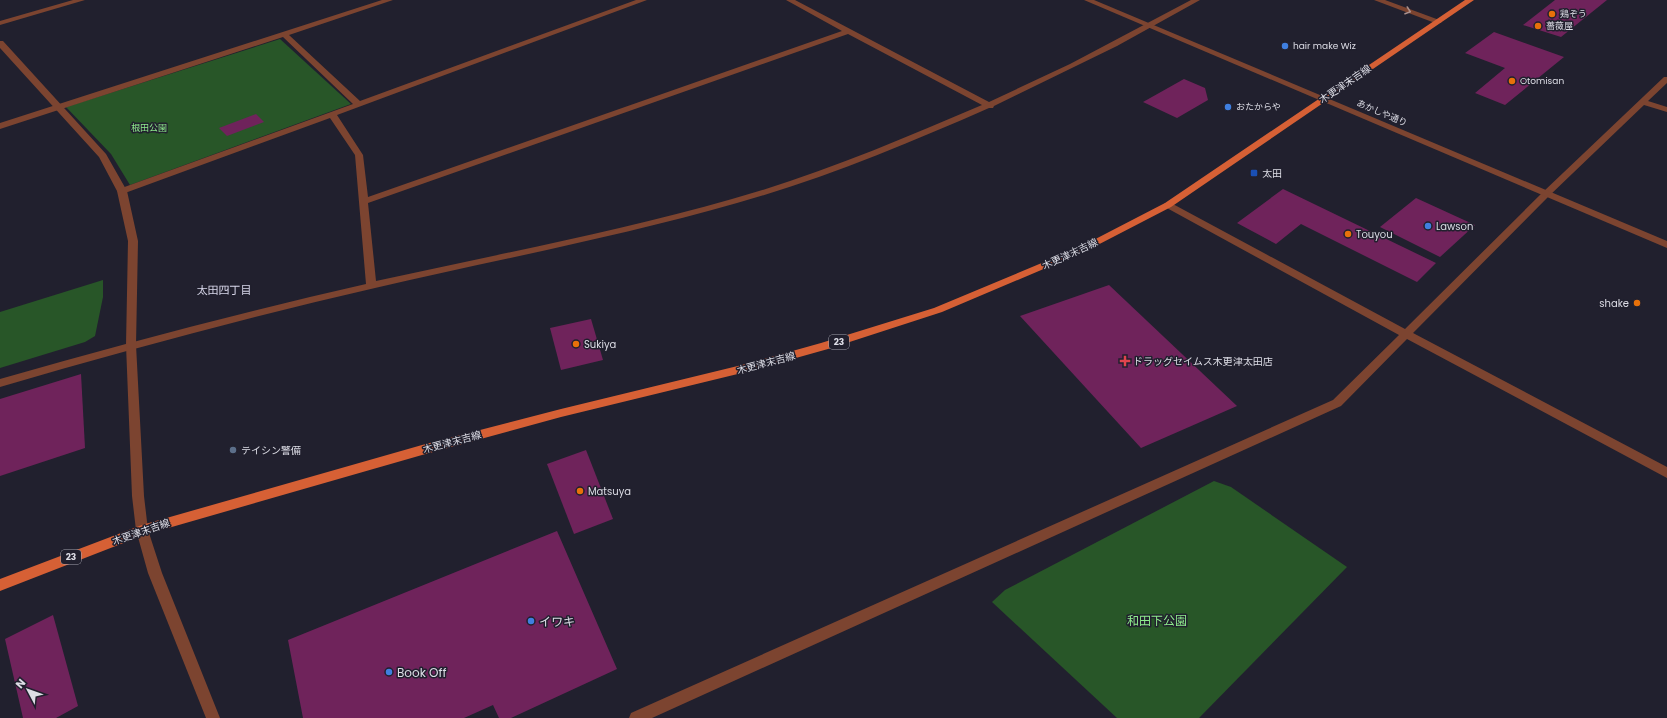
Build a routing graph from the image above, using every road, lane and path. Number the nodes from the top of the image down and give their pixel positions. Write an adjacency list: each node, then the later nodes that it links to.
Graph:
1 (81, 0): 11 (street)
2 (389, 0): 14 (street)
3 (643, 0): 9 (street)
4 (790, 0): 13 (street)
5 (1088, 0): 12 (street, あかしや通り)
6 (1196, 0): 12 (street)
7 (1378, 0): 10 (street, one-way to 10)
8 (1470, 0): 10 (main road, 木更津末吉線 / 23)
9 (631, 2): 19 (street)
10 (1438, 22): 17 (main road, 木更津末吉線 / 23)
11 (0, 23)
12 (1150, 26): 17 (street, あかしや通り); 20 (street)
13 (849, 31): 20 (street); 27 (street)
14 (284, 34): 19 (street); 21 (street)
15 (0, 43): 21 (street)
16 (1667, 79): 18 (street)
17 (1322, 99): 26 (street, あかしや通り); 28 (main road, 木更津末吉線 / 23)
18 (1643, 102): 22 (street); 26 (street)
19 (358, 104): 23 (street)
20 (990, 106): 30 (street)
21 (59, 107): 24 (street); 25 (street)
22 (1667, 110)
23 (332, 114): 25 (street); 27 (street)
24 (0, 126)
25 (122, 191): 32 (street)
26 (1546, 194): 29 (street, あかしや通り); 31 (street)
27 (363, 202): 30 (street)
28 (1168, 205): 31 (street); 35 (main road, 木更津末吉線 / 23)
29 (1667, 245)
30 (371, 285): 32 (street)
31 (1406, 334): 34 (street); 38 (street)
32 (131, 345): 33 (street); 35 (street)
33 (0, 383)
34 (1667, 473)
35 (142, 530): 36 (main road, 木更津末吉線 / 23); 37 (street)
36 (0, 585)
37 (213, 718)
38 (636, 718)

